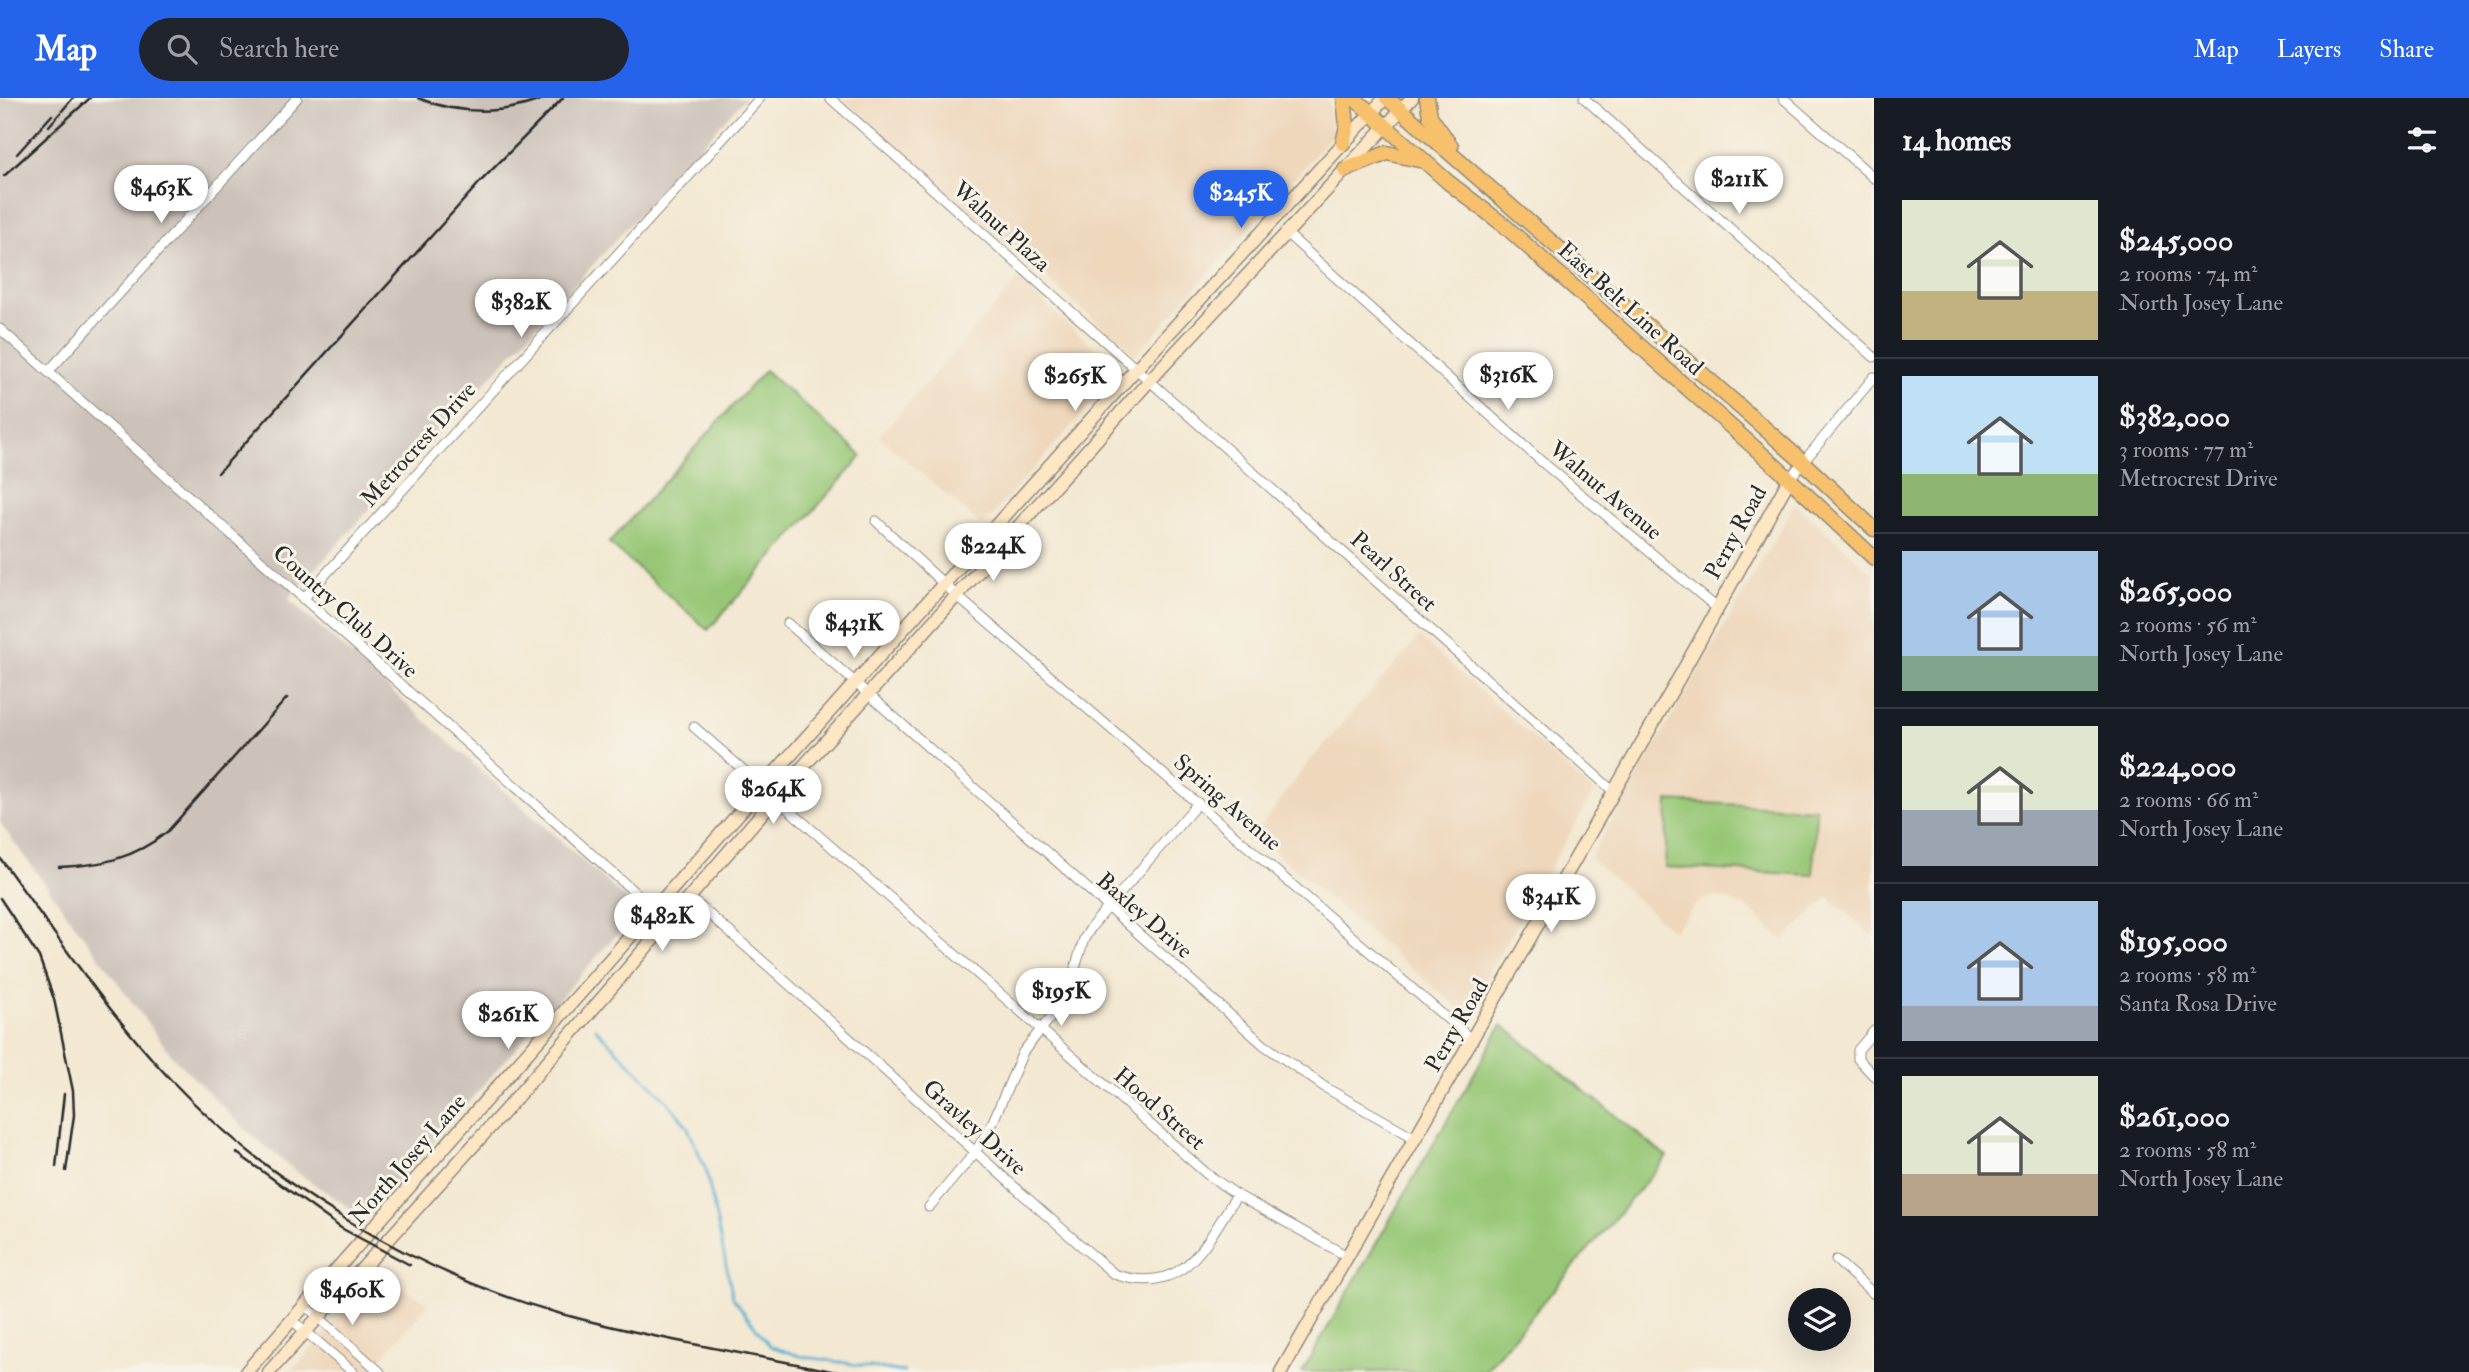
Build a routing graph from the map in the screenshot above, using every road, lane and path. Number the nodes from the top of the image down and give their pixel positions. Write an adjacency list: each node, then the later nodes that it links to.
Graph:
1 (296, 98): 23 (street)
2 (760, 98): 33 (street, Metrocrest Drive)
3 (831, 98): 22 (street, Walnut Plaza)
4 (1344, 98): 14 (main road)
5 (1354, 98): 12 (main road, East Belt Line Road)
6 (1386, 98): 11 (main road, East Belt Line Road); 12 (main road, North Josey Lane)
7 (1412, 98): 11 (main road, North Josey Lane)
8 (1427, 98): 16 (main road)
9 (1584, 98): 21 (street)
10 (1783, 98): 18 (street)
11 (1401, 110): 13 (main road, North Josey Lane); 16 (main road, East Belt Line Road)
12 (1370, 113): 13 (main road, East Belt Line Road); 14 (main road, North Josey Lane)
13 (1386, 127): 15 (main road, East Belt Line Road); 17 (main road, North Josey Lane)
14 (1343, 143): 22 (main road, North Josey Lane)
15 (1424, 161): 17 (main road); 27 (main road, East Belt Line Road)
16 (1462, 162): 26 (main road, East Belt Line Road)
17 (1345, 170): 19 (main road, North Josey Lane)
18 (1874, 178)
19 (1285, 232): 25 (main road, North Josey Lane); 34 (street, Walnut Avenue)
20 (0, 329): 23 (street, Country Club Drive)
21 (1874, 357)
22 (1136, 369): 25 (street, Walnut Plaza); 31 (main road, North Josey Lane)
23 (48, 372): 33 (street, Country Club Drive)
24 (1874, 377): 26 (street)
25 (1150, 380): 32 (main road, North Josey Lane); 40 (street, Pearl Street)
26 (1801, 461): 27 (street); 29 (main road, East Belt Line Road)
27 (1790, 478): 30 (main road, East Belt Line Road); 34 (main road, Perry Road)
28 (876, 521): 31 (street, Spring Avenue)
29 (1874, 529)
30 (1874, 558)
31 (944, 584): 32 (street, Spring Avenue); 36 (main road, North Josey Lane)
32 (958, 597): 37 (main road, North Josey Lane); 42 (street, Spring Avenue)
33 (303, 599): 45 (street, Country Club Drive)
34 (1717, 608): 40 (main road, Perry Road)
35 (788, 623): 36 (street, Baxley Drive)
36 (854, 685): 37 (street, Baxley Drive); 39 (main road, North Josey Lane)
37 (867, 696): 41 (main road, North Josey Lane); 44 (street, Baxley Drive)
38 (694, 727): 39 (street, Hood Street)
39 (763, 786): 41 (street, Hood Street); 45 (main road, North Josey Lane)
40 (1613, 791): 49 (main road, Perry Road)
41 (776, 797): 43 (main road, North Josey Lane); 47 (street, Hood Street)
42 (1198, 803): 44 (street); 49 (street, Spring Avenue)
43 (689, 897): 46 (main road, North Josey Lane); 52 (street, Gravley Drive)
44 (1108, 907): 47 (street); 51 (street, Baxley Drive)
45 (654, 911): 46 (street, Country Club Drive); 58 (main road, North Josey Lane)
46 (667, 921): 59 (main road, North Josey Lane)
47 (1041, 1031): 52 (street); 53 (street, Hood Street)
48 (1874, 1031): 50 (street)
49 (1472, 1040): 51 (main road, Perry Road)
50 (1874, 1076)
51 (1415, 1138): 55 (main road, Perry Road)
52 (974, 1154): 53 (street, Gravley Drive); 54 (street)
53 (1237, 1195): 55 (street, Hood Street)
54 (929, 1207)
55 (1347, 1256): 66 (main road, Perry Road)
56 (1836, 1260): 57 (street)
57 (1874, 1294)
58 (304, 1305): 59 (street); 60 (main road, North Josey Lane)
59 (318, 1317): 61 (main road, North Josey Lane); 65 (street)
60 (292, 1320): 61 (street); 62 (main road, North Josey Lane)
61 (305, 1331): 63 (main road, North Josey Lane); 64 (street)
62 (246, 1372)
63 (270, 1372)
64 (353, 1372)
65 (380, 1372)
66 (1281, 1372)

